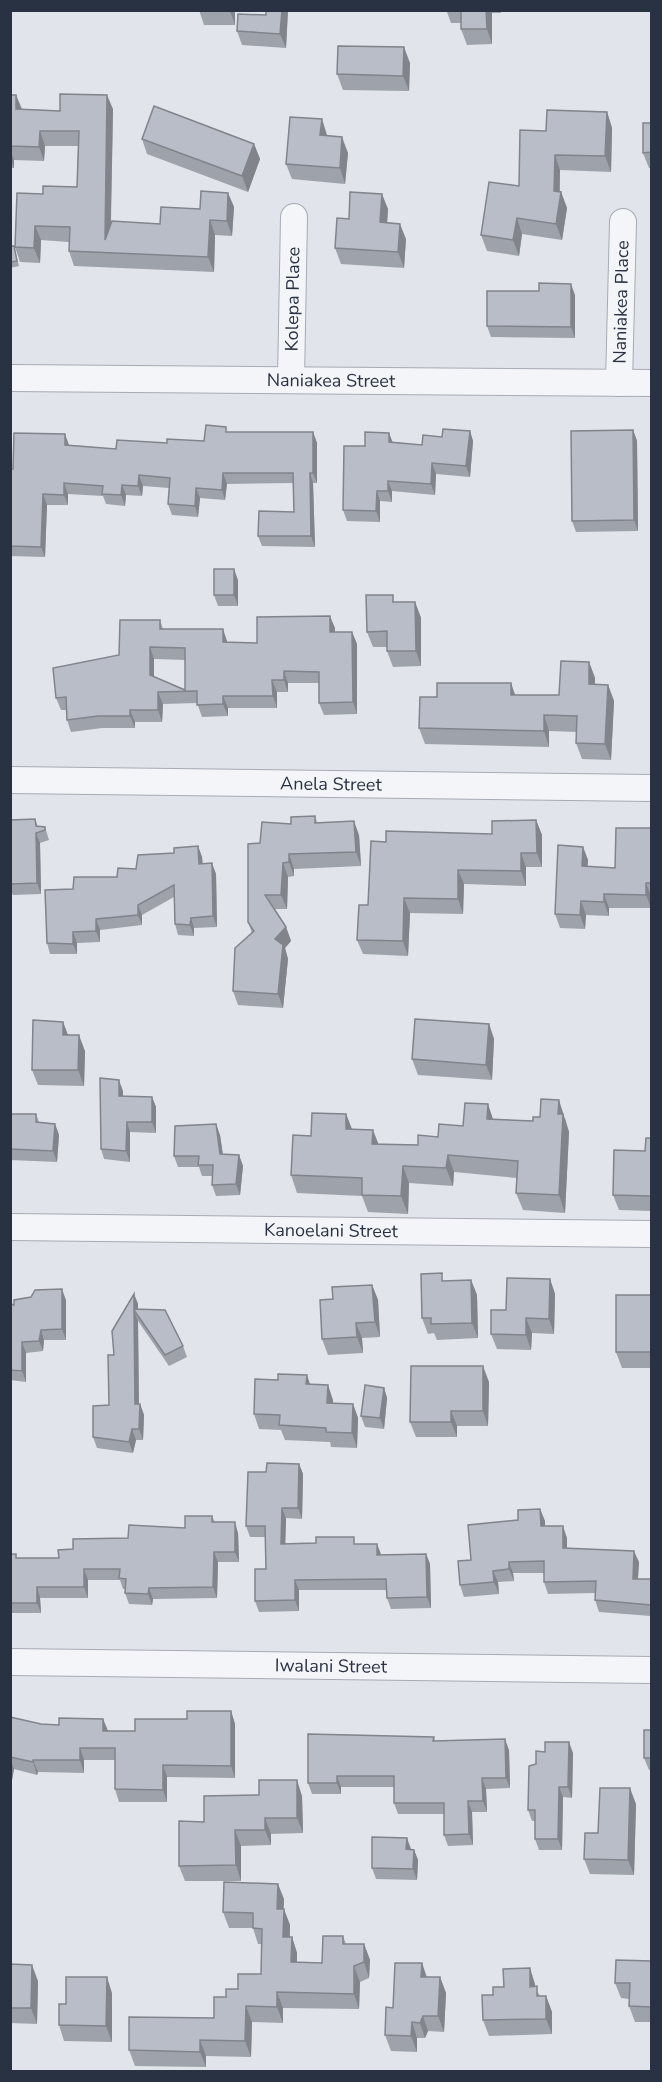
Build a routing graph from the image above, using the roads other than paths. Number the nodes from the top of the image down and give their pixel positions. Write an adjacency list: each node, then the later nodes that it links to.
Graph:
1 (294, 217): 4 (street, Kolepa Place)
2 (623, 222): 5 (street, Naniakea Place)
3 (10, 378): 4 (street, Naniakea Street)
4 (291, 380): 5 (street, Naniakea Street)
5 (619, 383): 6 (street, Naniakea Street)
6 (651, 383)
7 (10, 780): 8 (street, Anela Street)
8 (651, 788)
9 (10, 1227): 10 (street, Kanoelani Street)
10 (651, 1234)
11 (10, 1662): 12 (street, Iwalani Street)
12 (651, 1670)

